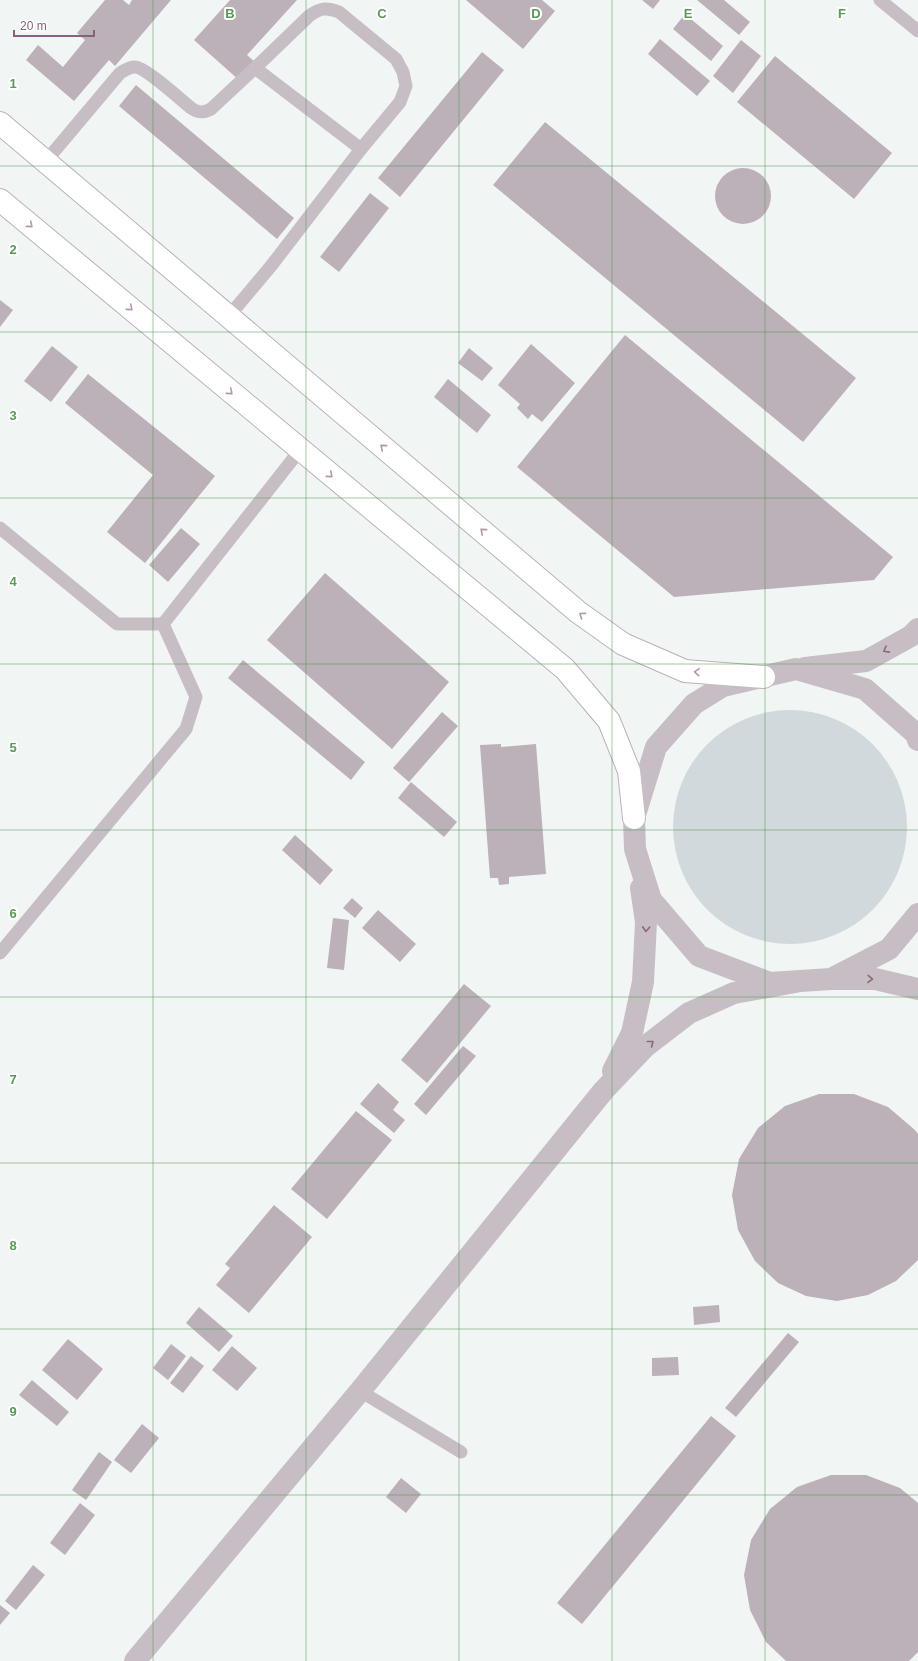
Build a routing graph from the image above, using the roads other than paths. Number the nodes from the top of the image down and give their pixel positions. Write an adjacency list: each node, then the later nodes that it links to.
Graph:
1 (880, 0): 2 (lane)
2 (918, 31)
3 (254, 68): 5 (lane); 5 (lane); 6 (lane)
4 (0, 123): 6 (street)
5 (361, 149): 8 (lane)
6 (46, 161): 8 (street)
7 (0, 200): 9 (street, one-way to 9)
8 (229, 316): 14 (street, one-way to 8)
9 (300, 450): 11 (lane); 16 (street, one-way to 16)
10 (0, 528): 11 (lane)
11 (163, 624): 19 (lane)
12 (918, 629): 13 (street, one-way to 13)
13 (796, 669): 14 (street); 15 (street)
14 (764, 677): 16 (street)
15 (918, 740)
16 (634, 818): 17 (street)
17 (636, 849): 21 (street); 23 (street, one-way to 23)
18 (918, 914): 20 (street)
19 (0, 954)
20 (831, 979): 21 (street); 22 (street, one-way to 22)
21 (795, 982): 23 (street, one-way to 21)
22 (918, 989)
23 (604, 1090): 24 (street)
24 (360, 1391): 25 (lane); 26 (street)
25 (461, 1452)
26 (135, 1661)

